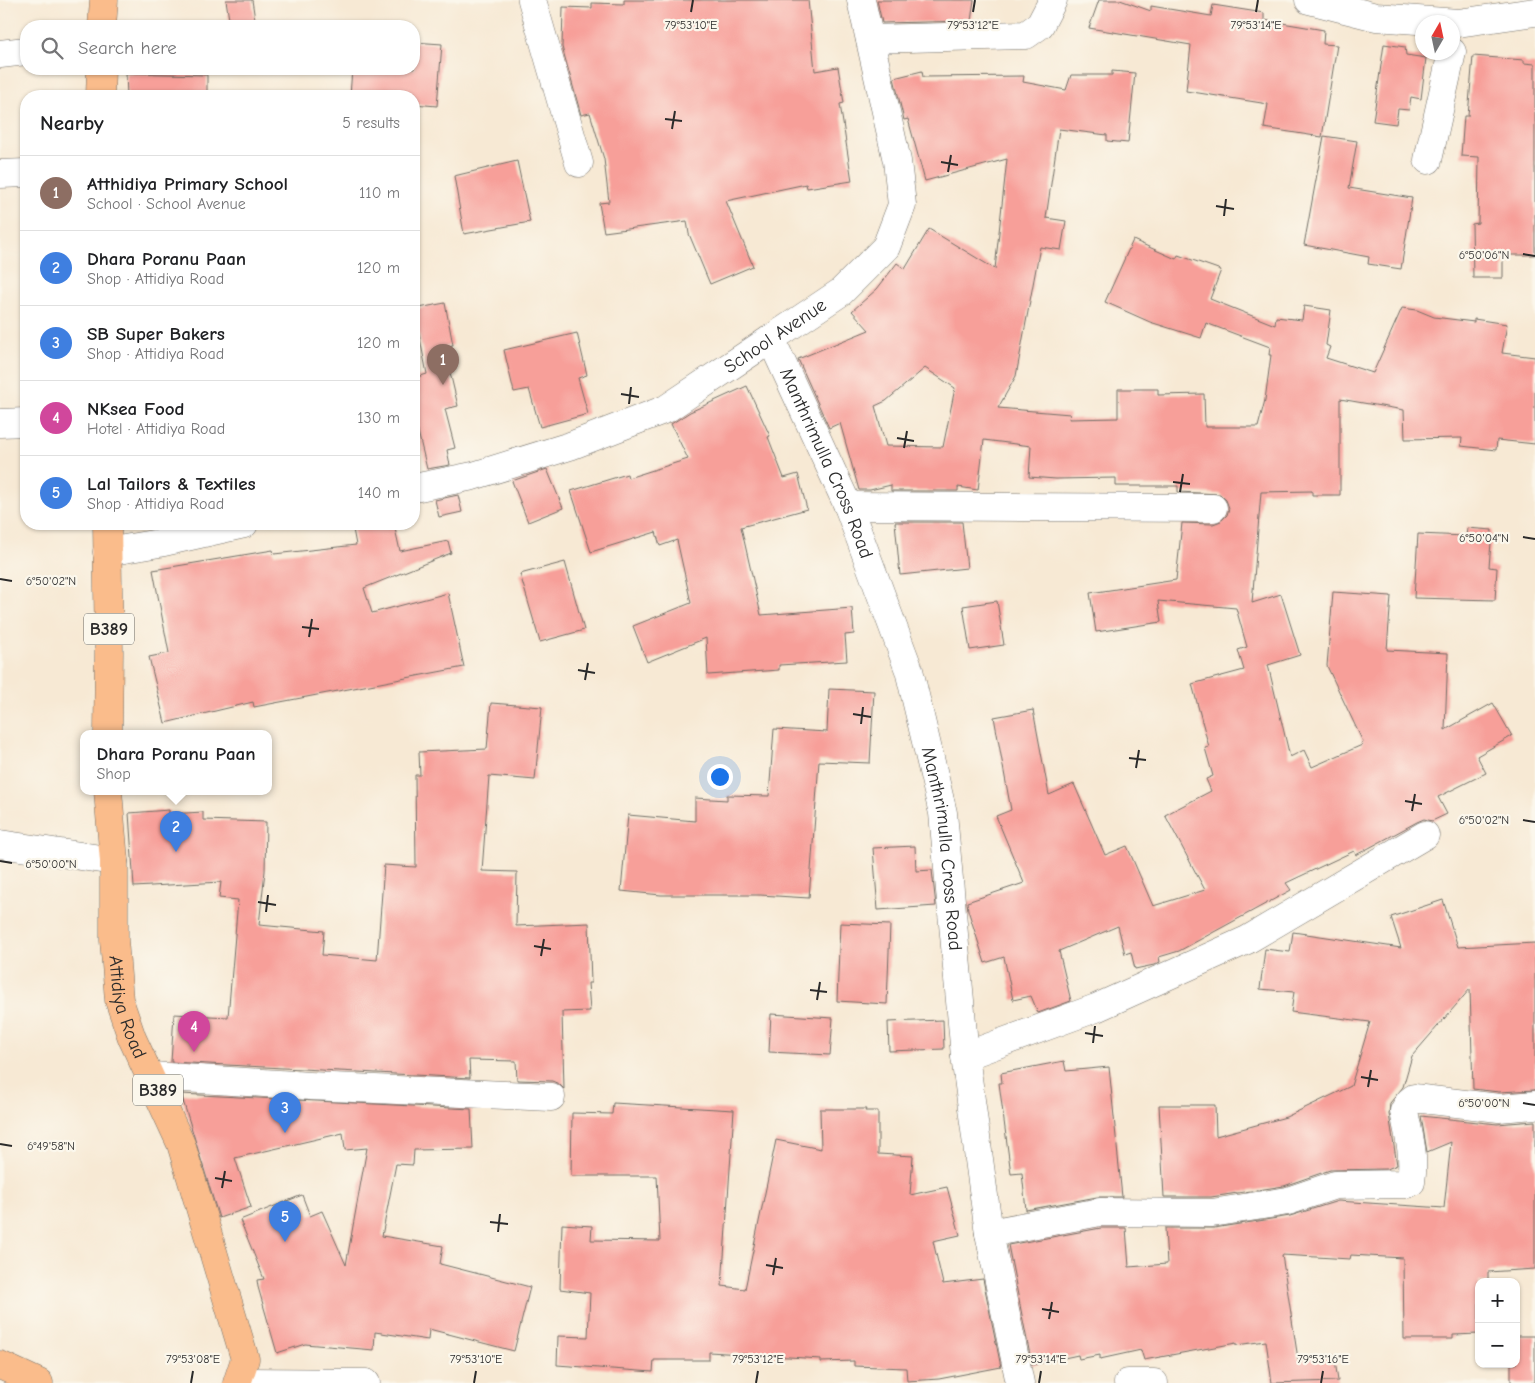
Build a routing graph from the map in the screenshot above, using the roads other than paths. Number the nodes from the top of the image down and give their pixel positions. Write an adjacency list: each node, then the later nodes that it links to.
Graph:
1 (104, 0): 7 (main road)
2 (532, 0): 17 (street)
3 (861, 0): 10 (street, School Avenue)
4 (1053, 0): 10 (street)
5 (1309, 0): 8 (street)
6 (1535, 12): 9 (street)
7 (102, 20)
8 (1415, 26)
9 (1460, 34)
10 (870, 39): 20 (street, School Avenue)
11 (20, 52): 12 (street)
12 (0, 54)
13 (1450, 60): 16 (street)
14 (101, 75): 15 (main road)
15 (100, 90)
16 (1428, 160)
17 (579, 164)
18 (20, 173): 19 (street)
19 (0, 174)
20 (771, 339): 23 (street, School Avenue); 24 (street, Manthrimulla Cross Road)
21 (20, 422): 22 (street)
22 (0, 423)
23 (420, 487)
24 (848, 506): 25 (street); 34 (street, Manthrimulla Cross Road)
25 (1213, 508)
26 (108, 530): 28 (main road, B389)
27 (217, 530): 28 (street)
28 (107, 552): 29 (main road, B389)
29 (108, 730)
30 (108, 795): 33 (main road, Attidiya Road / B389)
31 (1425, 835): 34 (street)
32 (0, 844): 33 (street)
33 (114, 861): 35 (main road, Attidiya Road / B389)
34 (965, 1056): 38 (street, Manthrimulla Cross Road)
35 (152, 1076): 36 (street); 40 (main road, Attidiya Road / B389)
36 (551, 1097)
37 (1535, 1105): 38 (street)
38 (989, 1233): 43 (street, Manthrimulla Cross Road)
39 (0, 1365): 41 (main road)
40 (237, 1382): 42 (street)
41 (38, 1383)
42 (366, 1383)
43 (1020, 1383)
44 (1128, 1383): 45 (street)
45 (1154, 1383)

